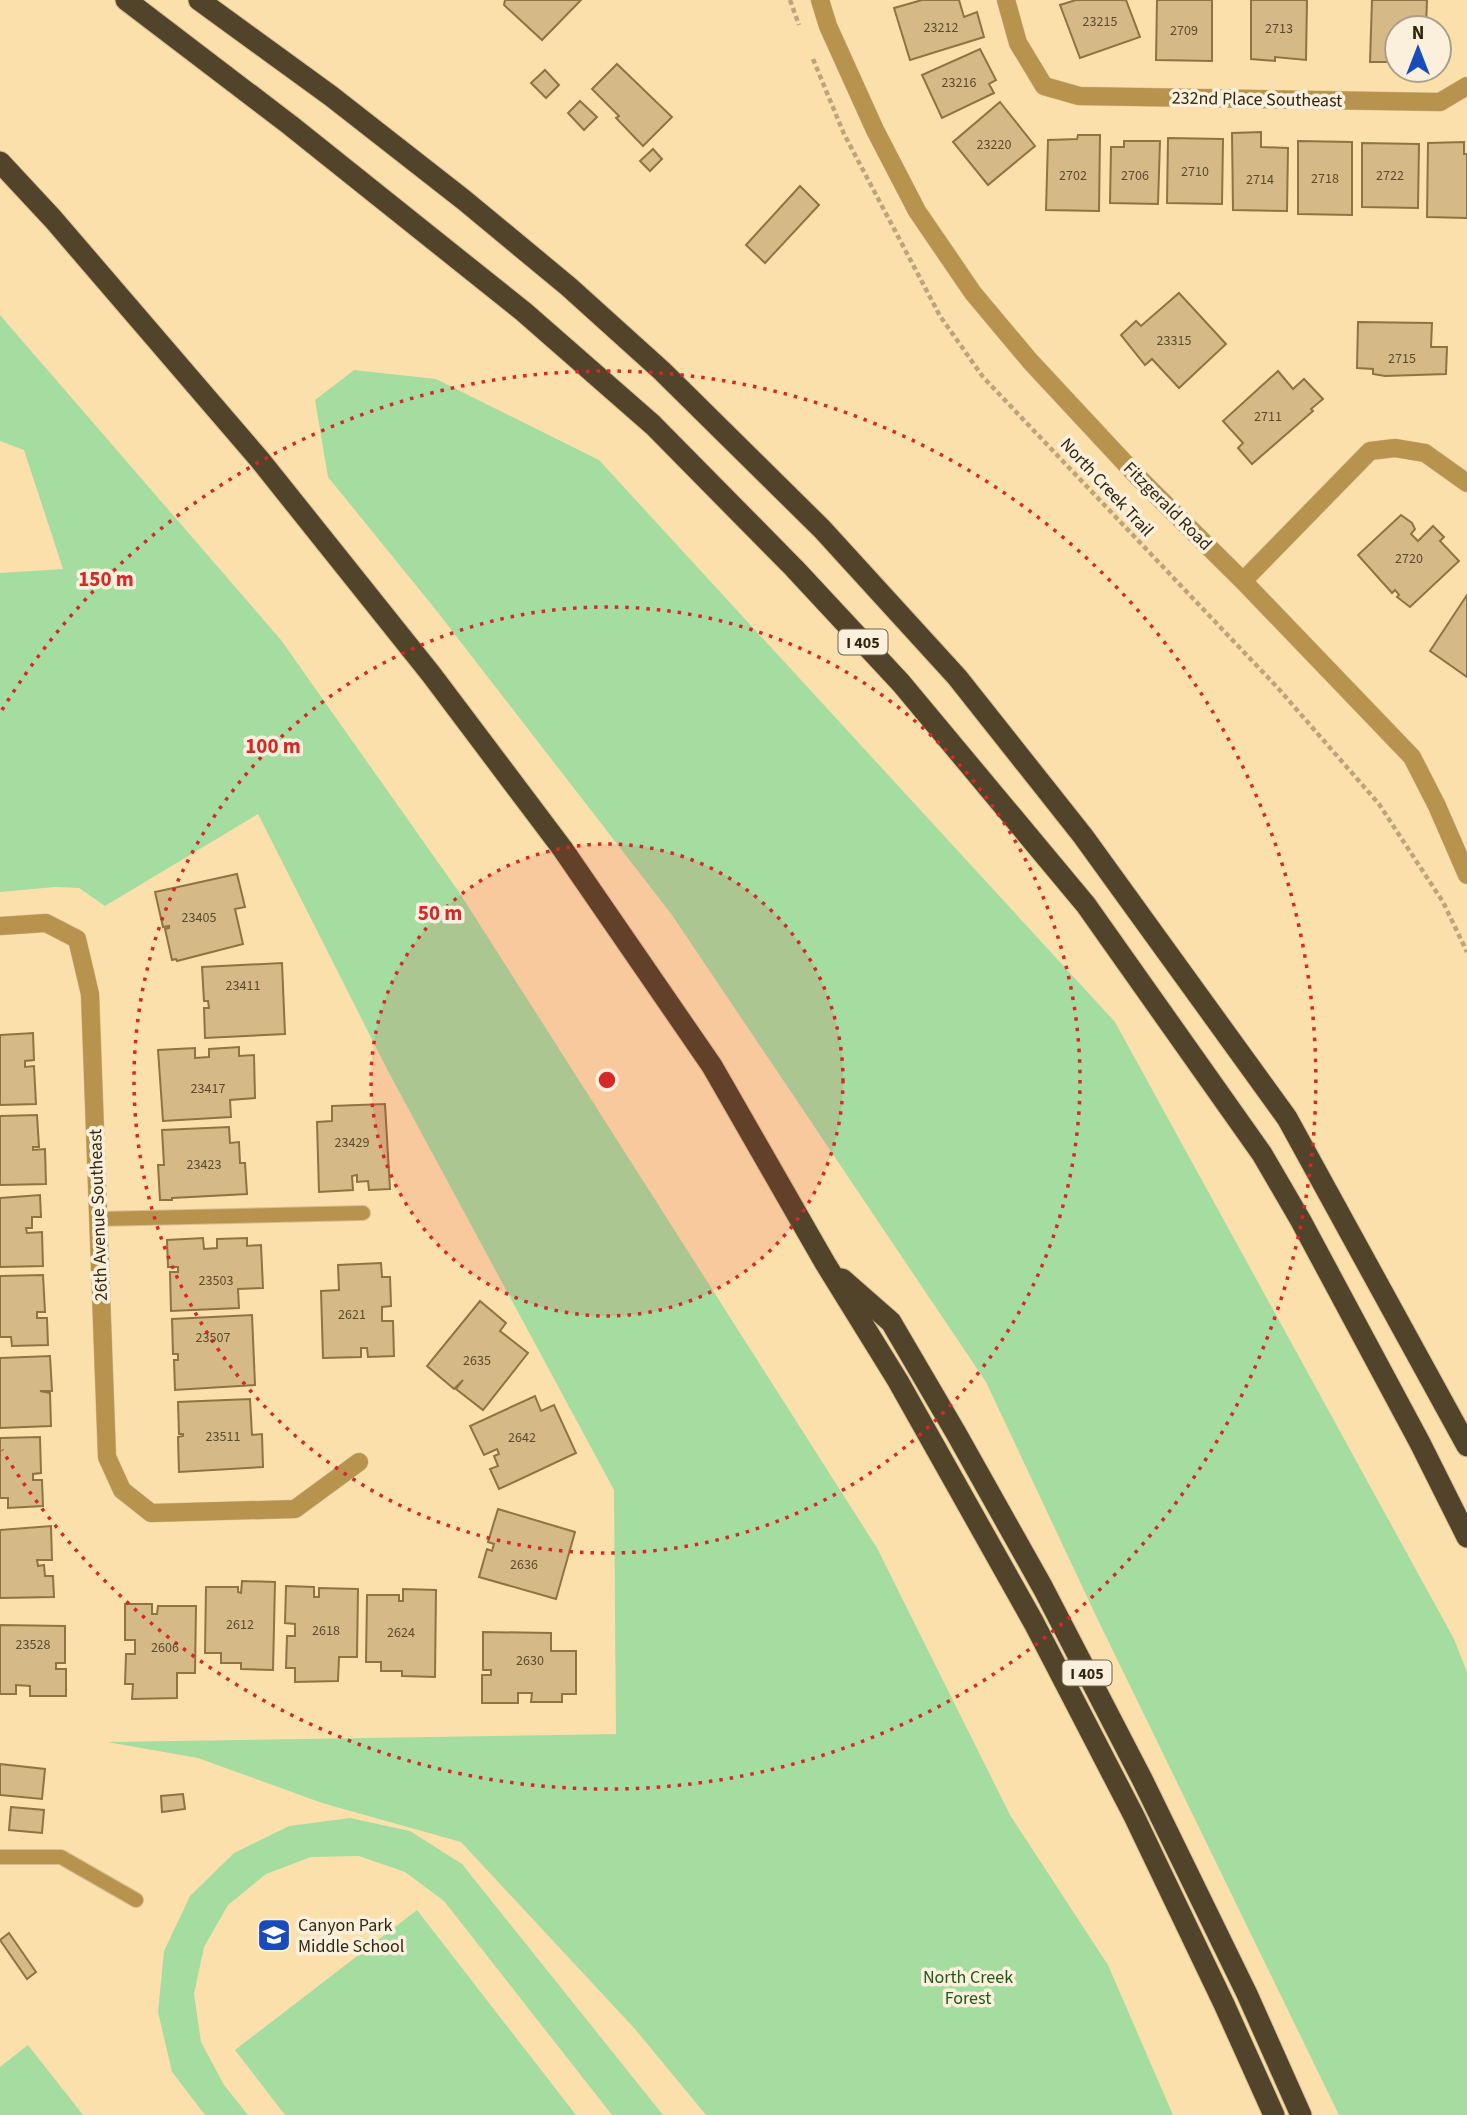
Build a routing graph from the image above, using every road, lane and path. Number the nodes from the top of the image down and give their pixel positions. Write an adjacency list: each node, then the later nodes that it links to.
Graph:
1 (126, 0): 20 (highway, I 405)
2 (199, 0): 18 (highway, I 405)
3 (790, 0): 6 (path)
4 (820, 0): 11 (street, Fitzgerald Road)
5 (1006, 0): 8 (street, 232nd Place Southeast)
6 (803, 34)
7 (808, 47): 14 (path, North Creek Trail)
8 (1467, 86)
9 (0, 162): 17 (highway, I 405)
10 (1467, 483): 11 (street)
11 (1243, 581): 12 (street, Fitzgerald Road)
12 (1466, 872)
13 (0, 926): 16 (street, 26th Avenue Southeast)
14 (1467, 952)
15 (363, 1213): 16 (lane)
16 (98, 1219): 19 (street, 26th Avenue Southeast)
17 (825, 1264): 23 (highway, I 405); 24 (highway, I 405)
18 (1467, 1446)
19 (359, 1462)
20 (1467, 1537)
21 (0, 1857): 22 (lane)
22 (136, 1900)
23 (1274, 2115)
24 (1301, 2115)

